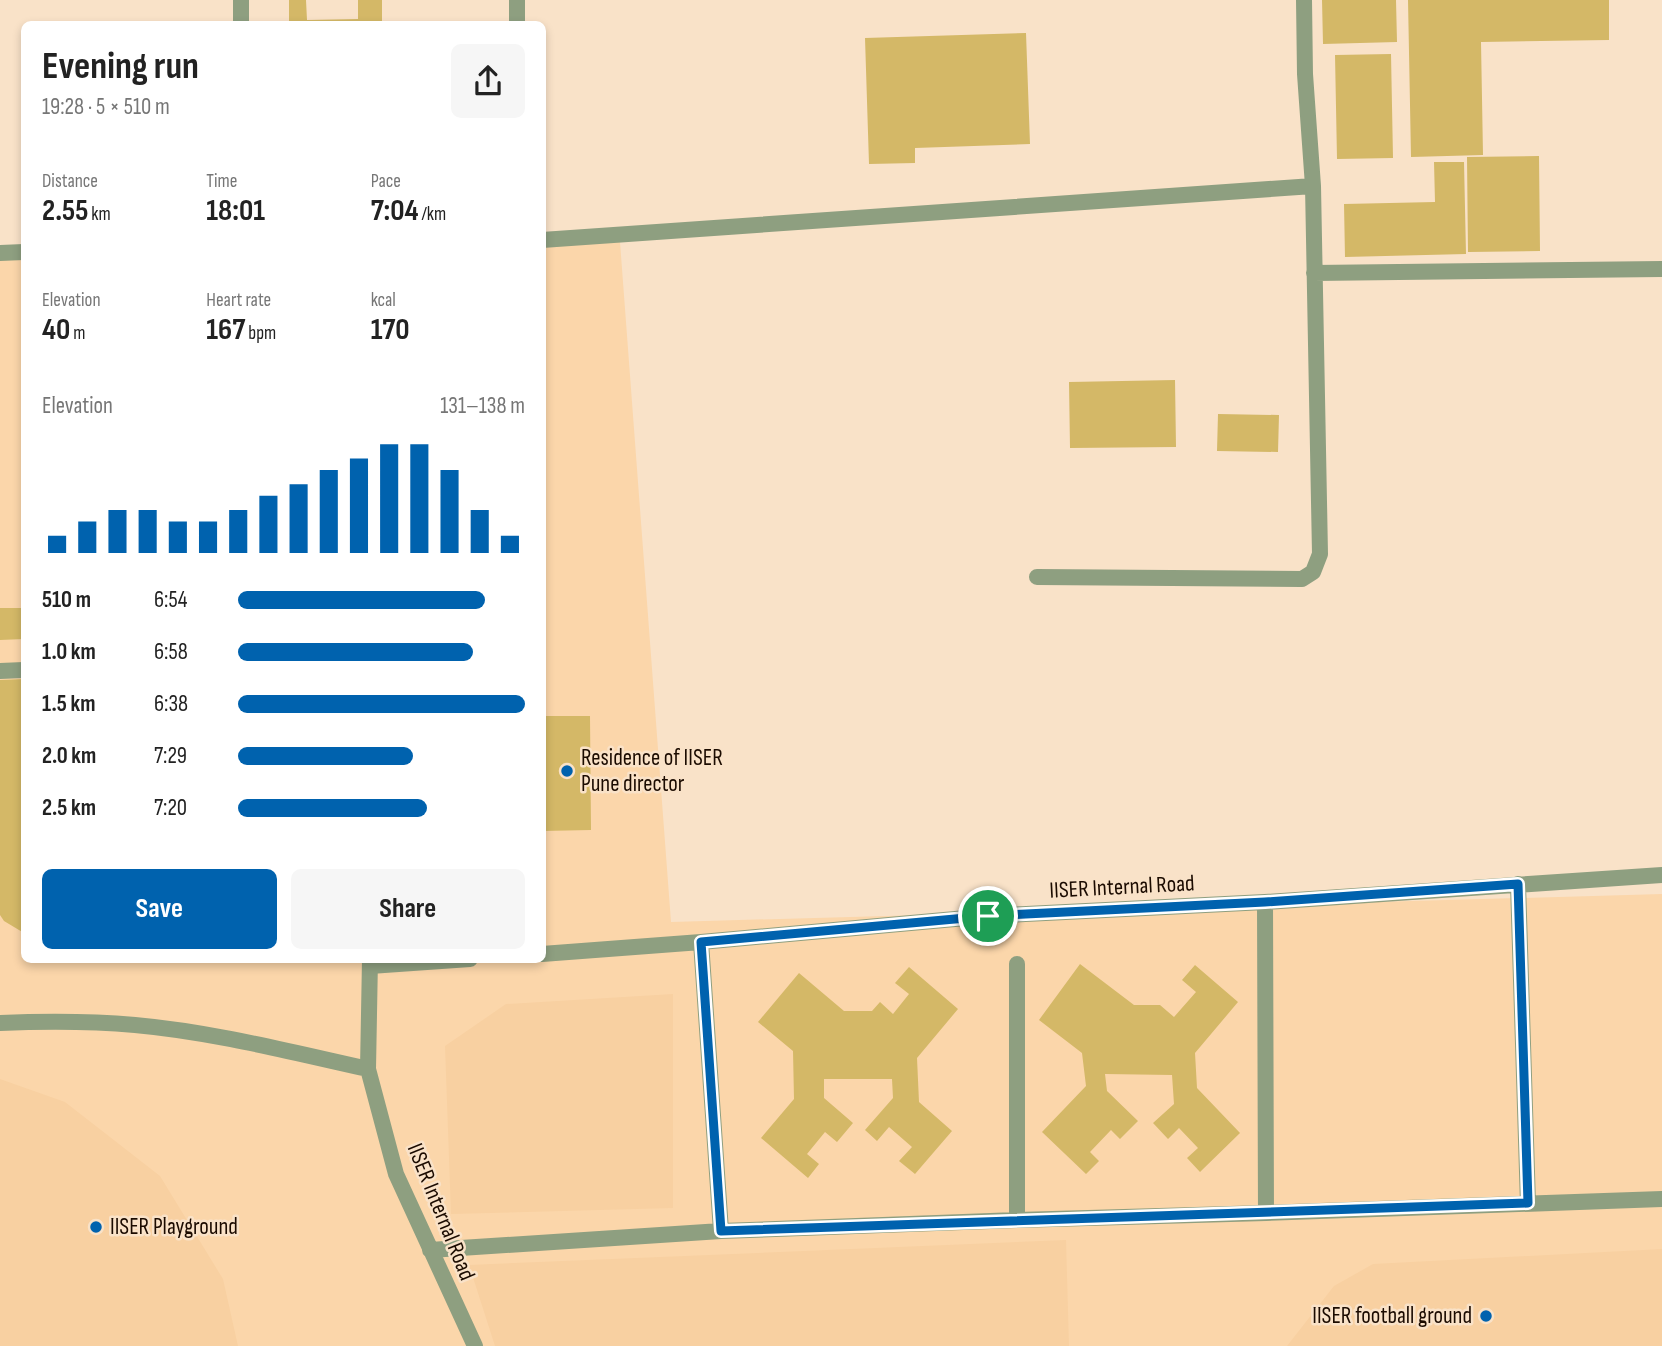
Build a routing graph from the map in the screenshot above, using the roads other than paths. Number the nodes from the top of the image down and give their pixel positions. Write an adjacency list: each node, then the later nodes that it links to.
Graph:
1 (241, 0): 4 (lane)
2 (517, 0): 5 (lane)
3 (1304, 0): 6 (lane)
4 (241, 21)
5 (517, 21)
6 (1313, 186): 7 (lane); 11 (lane)
7 (546, 240)
8 (21, 251): 9 (lane)
9 (0, 253)
10 (1662, 269): 11 (lane)
11 (1314, 273): 12 (lane)
12 (1037, 577)
13 (21, 670): 14 (lane)
14 (0, 671)
15 (1662, 875): 16 (lane, IISER Internal Road)
16 (1518, 884): 17 (lane, IISER Internal Road); 25 (lane)
17 (1265, 902): 18 (lane, IISER Internal Road); 26 (lane)
18 (701, 942): 19 (lane, IISER Internal Road); 28 (lane)
19 (546, 954)
20 (370, 963): 23 (lane, IISER Internal Road)
21 (1017, 964): 27 (lane)
22 (0, 1023): 23 (lane)
23 (368, 1069): 29 (lane, IISER Internal Road)
24 (1662, 1199): 25 (lane)
25 (1528, 1203): 26 (lane)
26 (1266, 1213): 27 (lane)
27 (1017, 1220): 28 (lane)
28 (721, 1231): 29 (lane)
29 (430, 1250): 30 (lane, IISER Internal Road)
30 (475, 1346)

